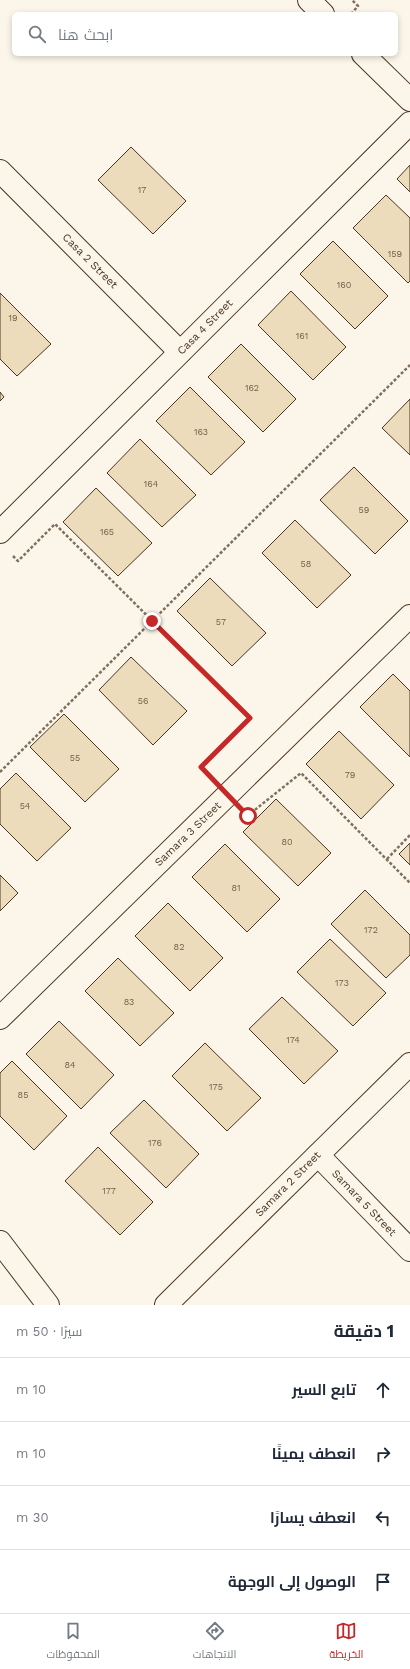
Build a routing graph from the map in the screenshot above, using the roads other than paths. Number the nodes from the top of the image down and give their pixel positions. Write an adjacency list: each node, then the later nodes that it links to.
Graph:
1 (308, 0): 2 (street)
2 (321, 12)
3 (365, 56): 4 (street)
4 (410, 100)
5 (410, 123): 7 (street, Casa 4 Street)
6 (0, 170): 7 (street, Casa 2 Street)
7 (180, 352): 8 (street, Casa 4 Street)
8 (0, 532)
9 (410, 616): 10 (street, Samara 3 Street)
10 (0, 1018)
11 (410, 1064): 12 (street, Samara 2 Street)
12 (318, 1155): 14 (street, Samara 5 Street); 16 (street, Samara 2 Street)
13 (0, 1242): 15 (street)
14 (410, 1250)
15 (48, 1305)
16 (166, 1305)

